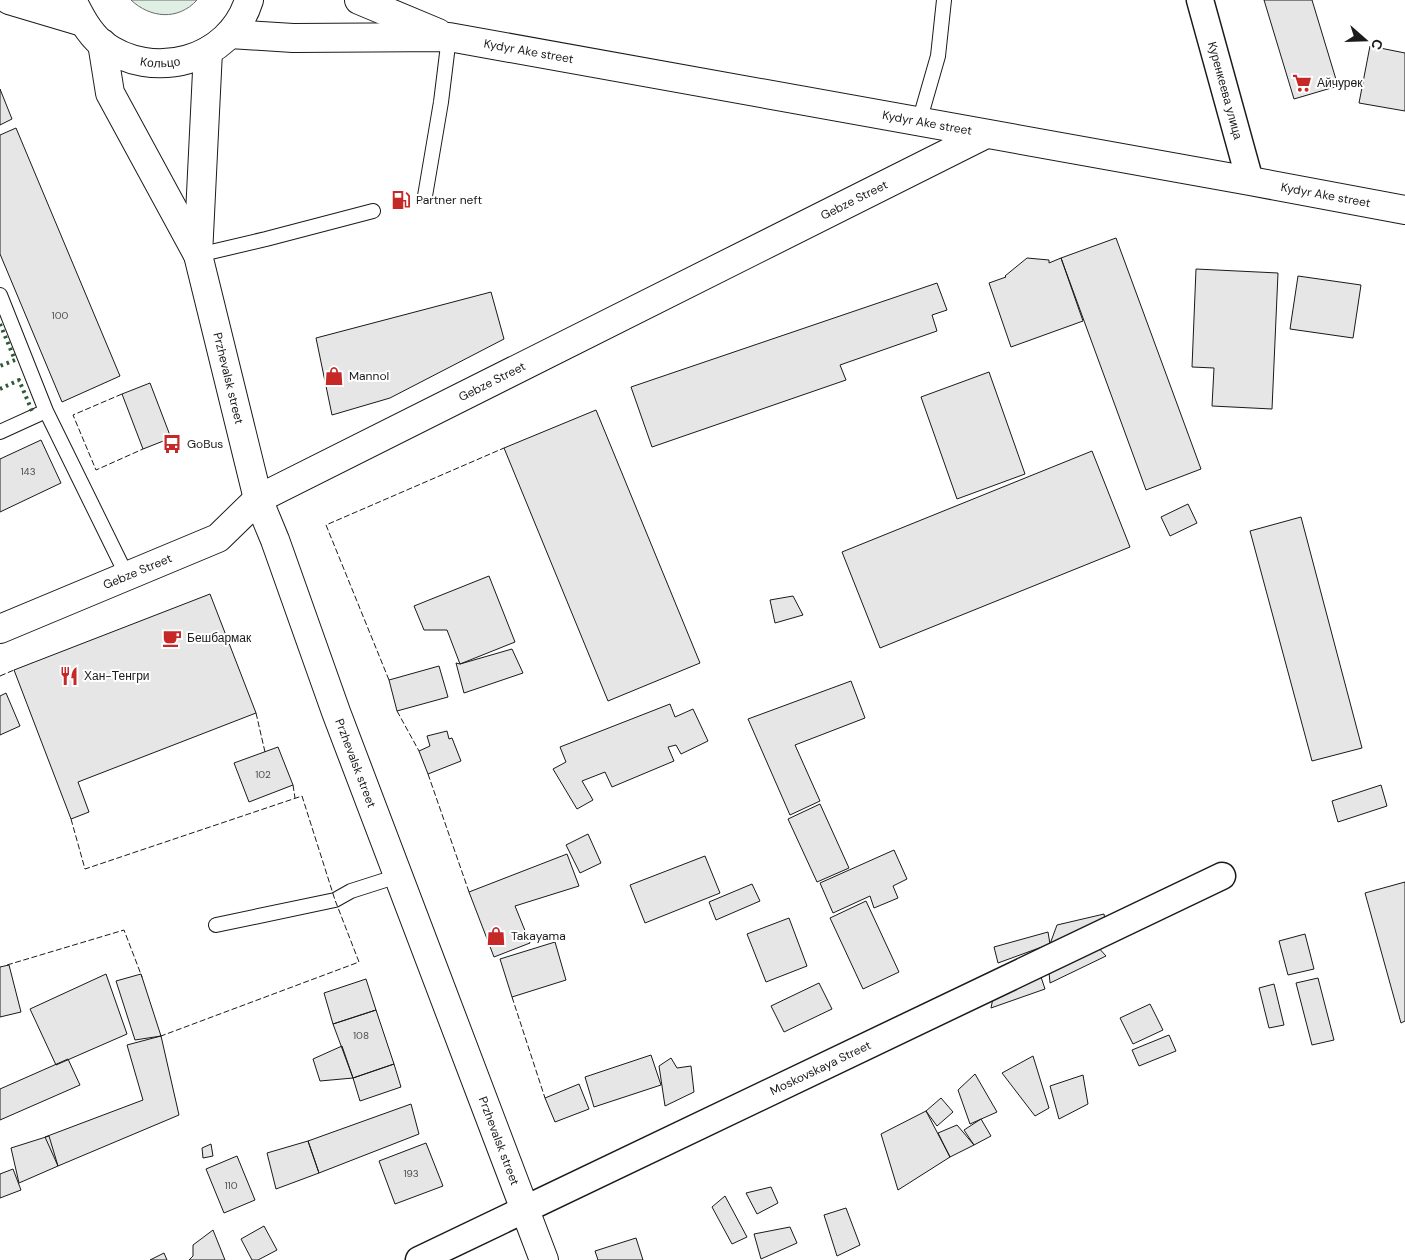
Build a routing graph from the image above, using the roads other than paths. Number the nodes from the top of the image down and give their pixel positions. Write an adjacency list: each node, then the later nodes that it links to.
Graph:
1 (9, 0): 6 (main road)
2 (249, 0): 7 (main road, Кольцо)
3 (359, 0): 8 (main road, Kydyr Ake street)
4 (944, 0): 11 (lane)
5 (1200, 0): 13 (street, Куренкеева улица)
6 (78, 11): 9 (main road, Кольцо)
7 (230, 34): 8 (main road, Kydyr Ake street); 10 (main road, Кольцо)
8 (449, 37): 11 (main road, Kydyr Ake street); 14 (lane)
9 (102, 43): 10 (main road, Кольцо); 17 (main road, Przhevalsk street)
10 (208, 51): 17 (main road, Przhevalsk street)
11 (919, 122): 12 (main road, Kydyr Ake street)
12 (986, 134): 13 (main road, Kydyr Ake street); 21 (main road, Gebze Street)
13 (1250, 181): 15 (main road, Kydyr Ake street)
14 (425, 196)
15 (1405, 210)
16 (373, 211): 17 (lane)
17 (198, 255): 21 (main road, Przhevalsk street)
18 (0, 295): 19 (lane)
19 (46, 411): 20 (lane); 22 (lane)
20 (0, 432)
21 (258, 499): 22 (main road, Gebze Street); 24 (main road, Przhevalsk street)
22 (127, 576): 23 (main road, Gebze Street)
23 (0, 629)
24 (398, 876): 26 (lane); 27 (main road, Przhevalsk street)
25 (1222, 876): 27 (street, Moskovskaya Street)
26 (216, 925)
27 (525, 1210): 28 (street, Moskovskaya Street); 29 (main road, Przhevalsk street)
28 (419, 1260)
29 (544, 1260)

